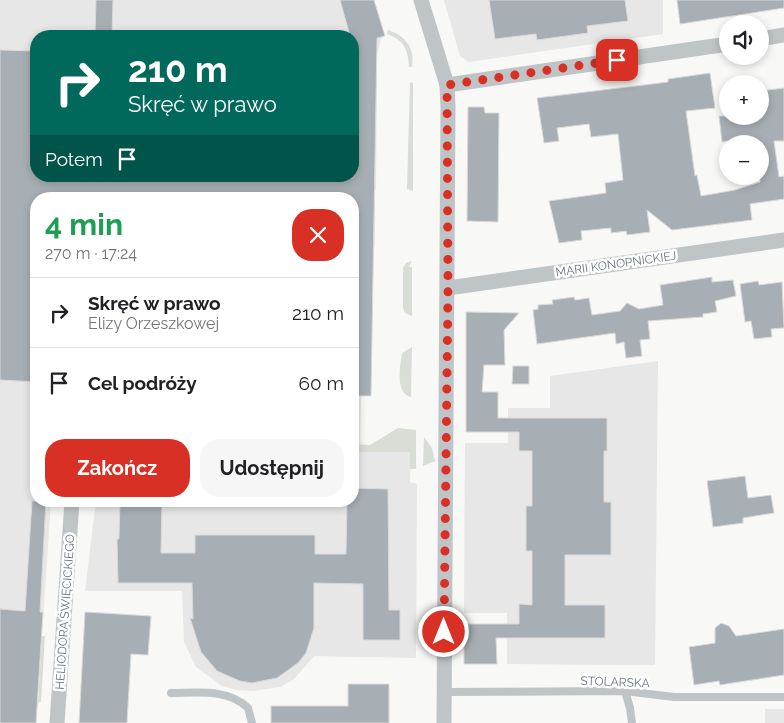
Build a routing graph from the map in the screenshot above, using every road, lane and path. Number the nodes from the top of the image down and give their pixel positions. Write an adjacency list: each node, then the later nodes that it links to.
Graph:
1 (421, 0): 5 (street)
2 (784, 35): 3 (street)
3 (769, 38)
4 (719, 45): 5 (street)
5 (447, 85): 7 (street)
6 (784, 240): 7 (street, MARII KONOPNICKIEJ)
7 (448, 288): 10 (street)
8 (72, 507): 13 (street, HELIODORA ŚWIĘCICKIEGO)
9 (625, 691): 10 (lane, STOLARSKA); 12 (lane, STOLARSKA); 16 (lane)
10 (445, 692): 15 (street)
11 (171, 693): 14 (lane)
12 (784, 696)
13 (57, 723)
14 (252, 723)
15 (444, 723)
16 (632, 723)

